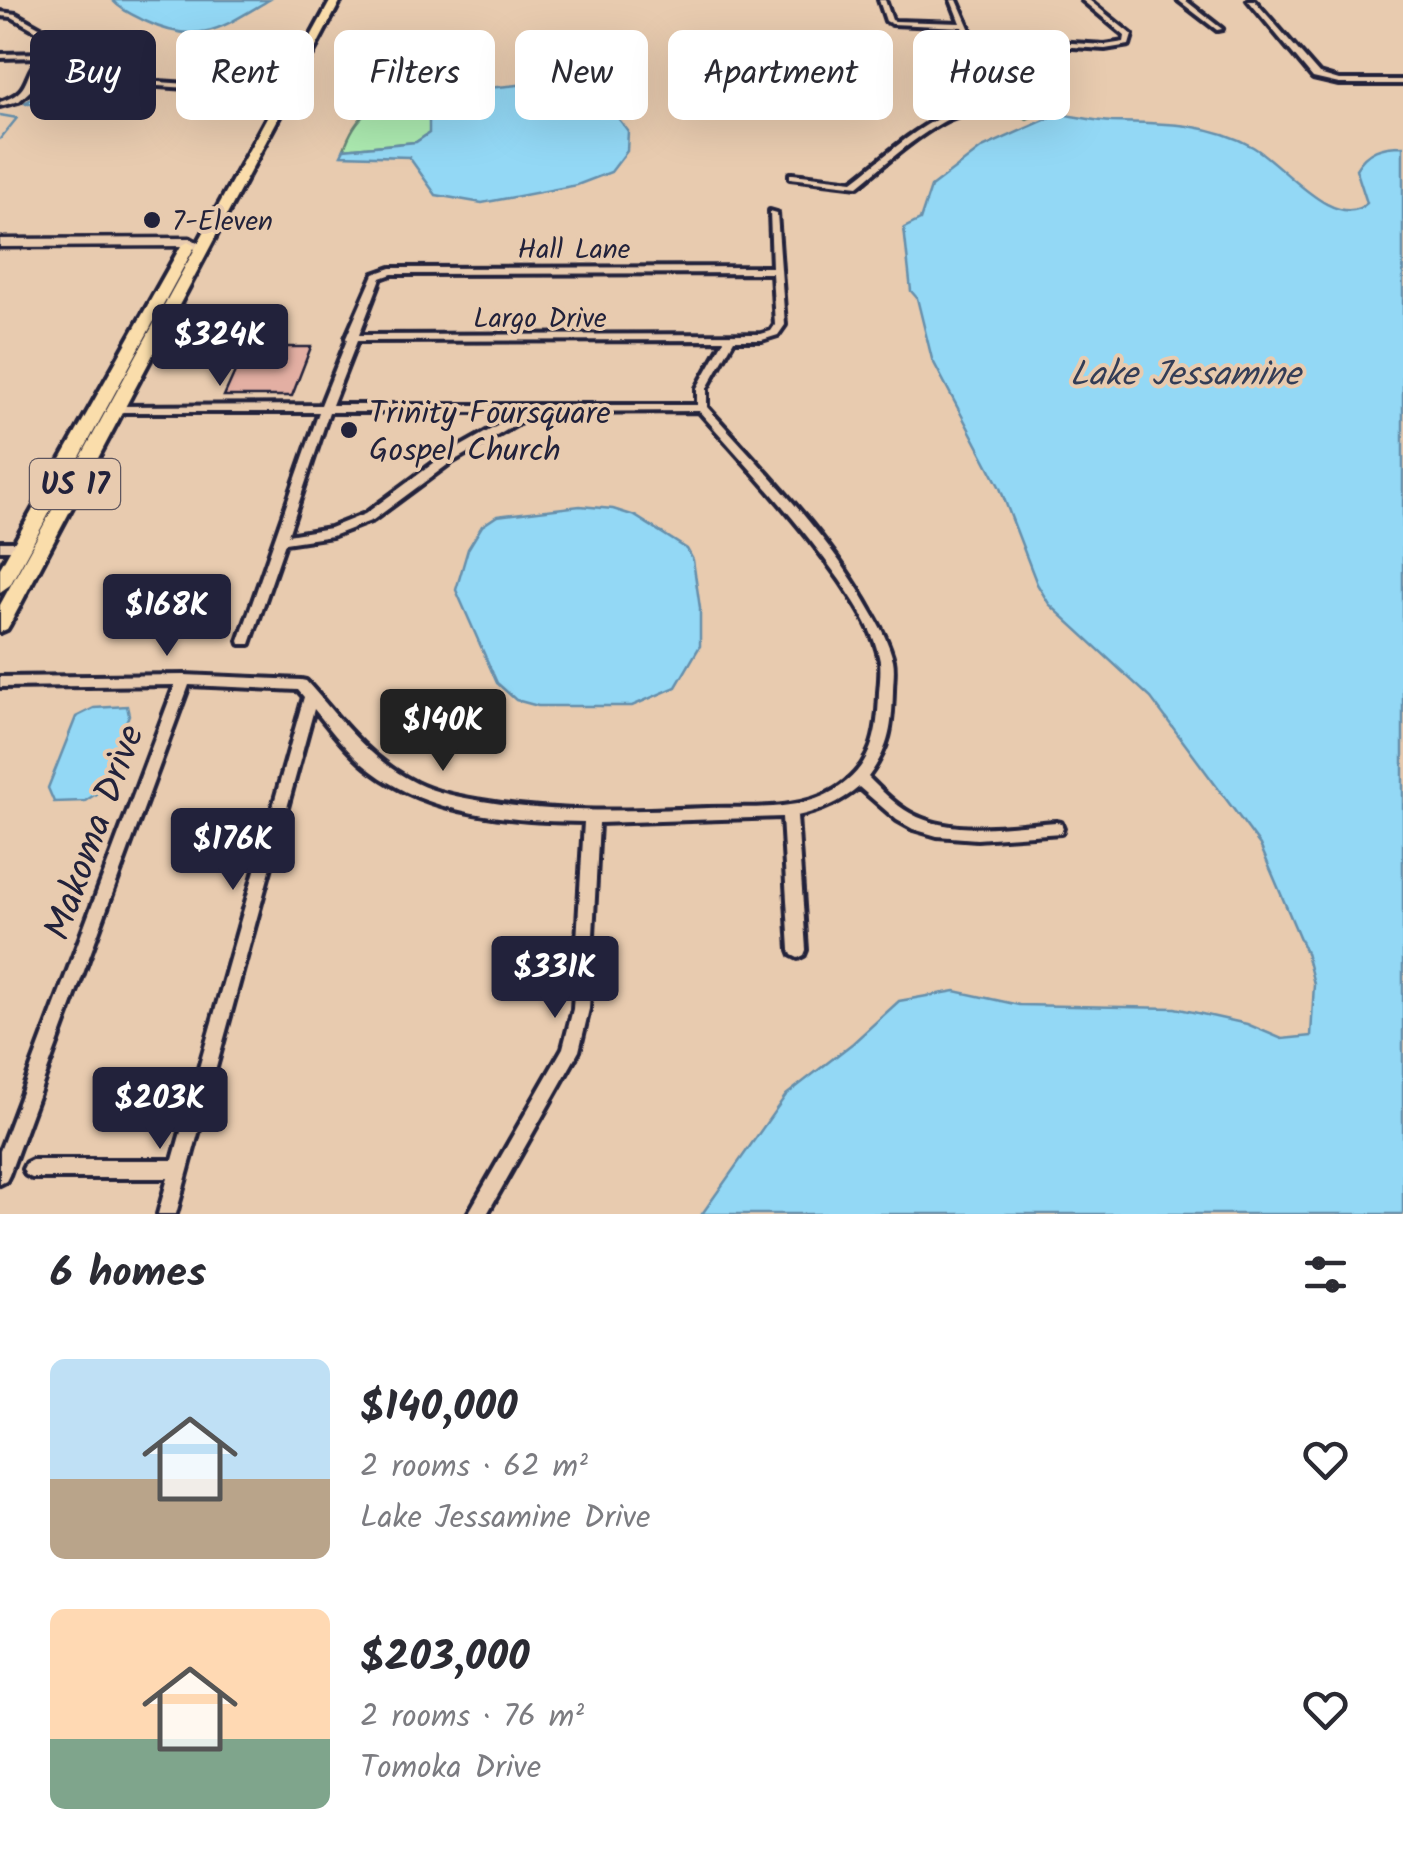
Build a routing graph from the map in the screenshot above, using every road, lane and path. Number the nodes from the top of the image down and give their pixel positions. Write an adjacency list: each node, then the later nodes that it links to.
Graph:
1 (325, 0): 12 (main road, US 17)
2 (336, 0): 14 (main road, US 17)
3 (882, 0): 9 (street)
4 (954, 0): 9 (street)
5 (1086, 0): 16 (street)
6 (1181, 0): 10 (street)
7 (1251, 0): 19 (street)
8 (0, 14): 11 (street)
9 (964, 25): 13 (street)
10 (1218, 28)
11 (40, 30)
12 (313, 30)
13 (966, 30)
14 (314, 32)
15 (8, 46): 18 (street)
16 (1070, 46)
17 (30, 55): 18 (street)
18 (0, 56)
19 (1403, 82)
20 (30, 88): 21 (street)
21 (0, 104)
22 (264, 120): 28 (main road, US 17)
23 (940, 120): 24 (street)
24 (793, 176)
25 (773, 213): 30 (street)
26 (0, 244): 27 (main road)
27 (52, 247): 28 (main road); 29 (main road)
28 (193, 247): 35 (main road, US 17); 37 (main road, US 17)
29 (0, 251)
30 (777, 270): 31 (street, Hall Lane); 32 (street, Largo Drive)
31 (351, 338): 32 (street, Largo Drive); 36 (street)
32 (729, 340): 34 (street)
33 (536, 408): 34 (street); 36 (street); 39 (street)
34 (702, 408): 49 (street)
35 (115, 409): 36 (street); 38 (main road, US 17)
36 (325, 409): 39 (street)
37 (40, 514): 38 (main road); 41 (main road, US 17)
38 (49, 532): 42 (main road, US 17)
39 (279, 540): 45 (street)
40 (0, 546): 41 (street)
41 (22, 546): 42 (main road); 43 (main road, US 17)
42 (30, 568): 44 (main road, US 17)
43 (0, 585)
44 (0, 624)
45 (245, 640)
46 (184, 680): 47 (street); 48 (street); 56 (street, Makoma Drive)
47 (0, 682)
48 (312, 696): 51 (street); 55 (street)
49 (861, 780): 50 (street); 52 (street)
50 (790, 811): 51 (street); 53 (street)
51 (592, 815): 58 (street)
52 (1056, 828)
53 (798, 950)
54 (32, 1169): 55 (street)
55 (180, 1169): 57 (street)
56 (0, 1175)
57 (168, 1214)
58 (477, 1214)

